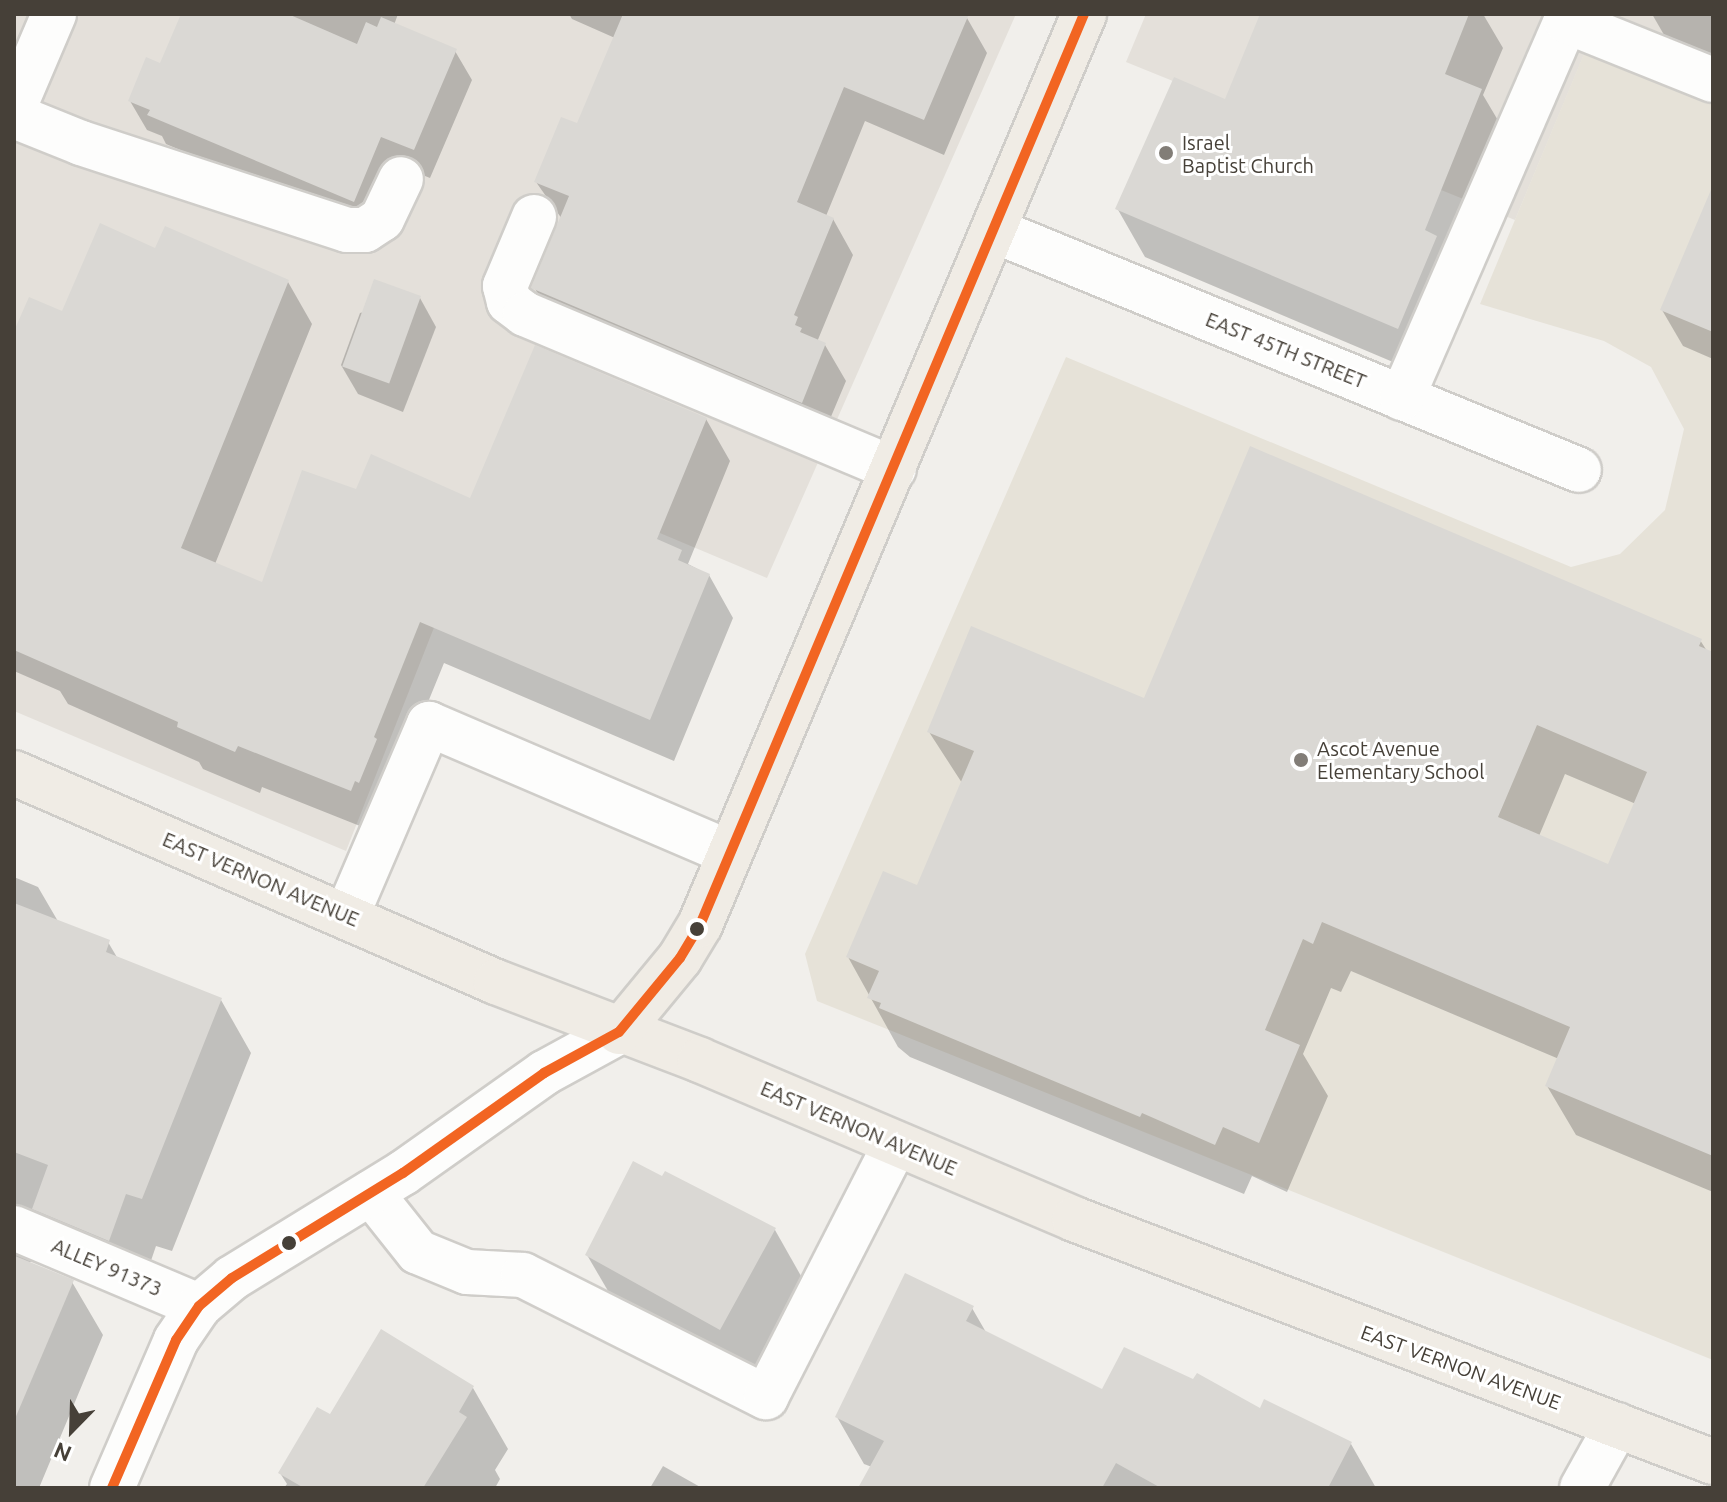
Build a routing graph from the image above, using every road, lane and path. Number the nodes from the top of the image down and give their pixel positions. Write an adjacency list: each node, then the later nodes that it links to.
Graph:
1 (54, 14): 5 (street)
2 (1084, 14): 9 (main road)
3 (1567, 17): 4 (street); 10 (street)
4 (1713, 80)
5 (14, 108)
6 (14, 116): 7 (street)
7 (401, 179)
8 (534, 217): 11 (street)
9 (993, 230): 10 (street, EAST 45TH STREET); 11 (main road)
10 (1402, 398): 12 (street, EAST 45TH STREET)
11 (894, 469): 14 (main road)
12 (1579, 470)
13 (14, 773): 15 (main road, EAST VERNON AVENUE)
14 (730, 853): 15 (street); 16 (main road)
15 (347, 915): 16 (main road, EAST VERNON AVENUE)
16 (619, 1032): 17 (main road, EAST VERNON AVENUE); 18 (street)
17 (895, 1145): 18 (street); 21 (main road, EAST VERNON AVENUE)
18 (371, 1193): 20 (street)
19 (14, 1228): 20 (street, ALLEY 91373)
20 (199, 1306): 23 (street)
21 (1617, 1425): 22 (main road, EAST VERNON AVENUE); 24 (street)
22 (1713, 1462)
23 (112, 1488)
24 (1582, 1488)

